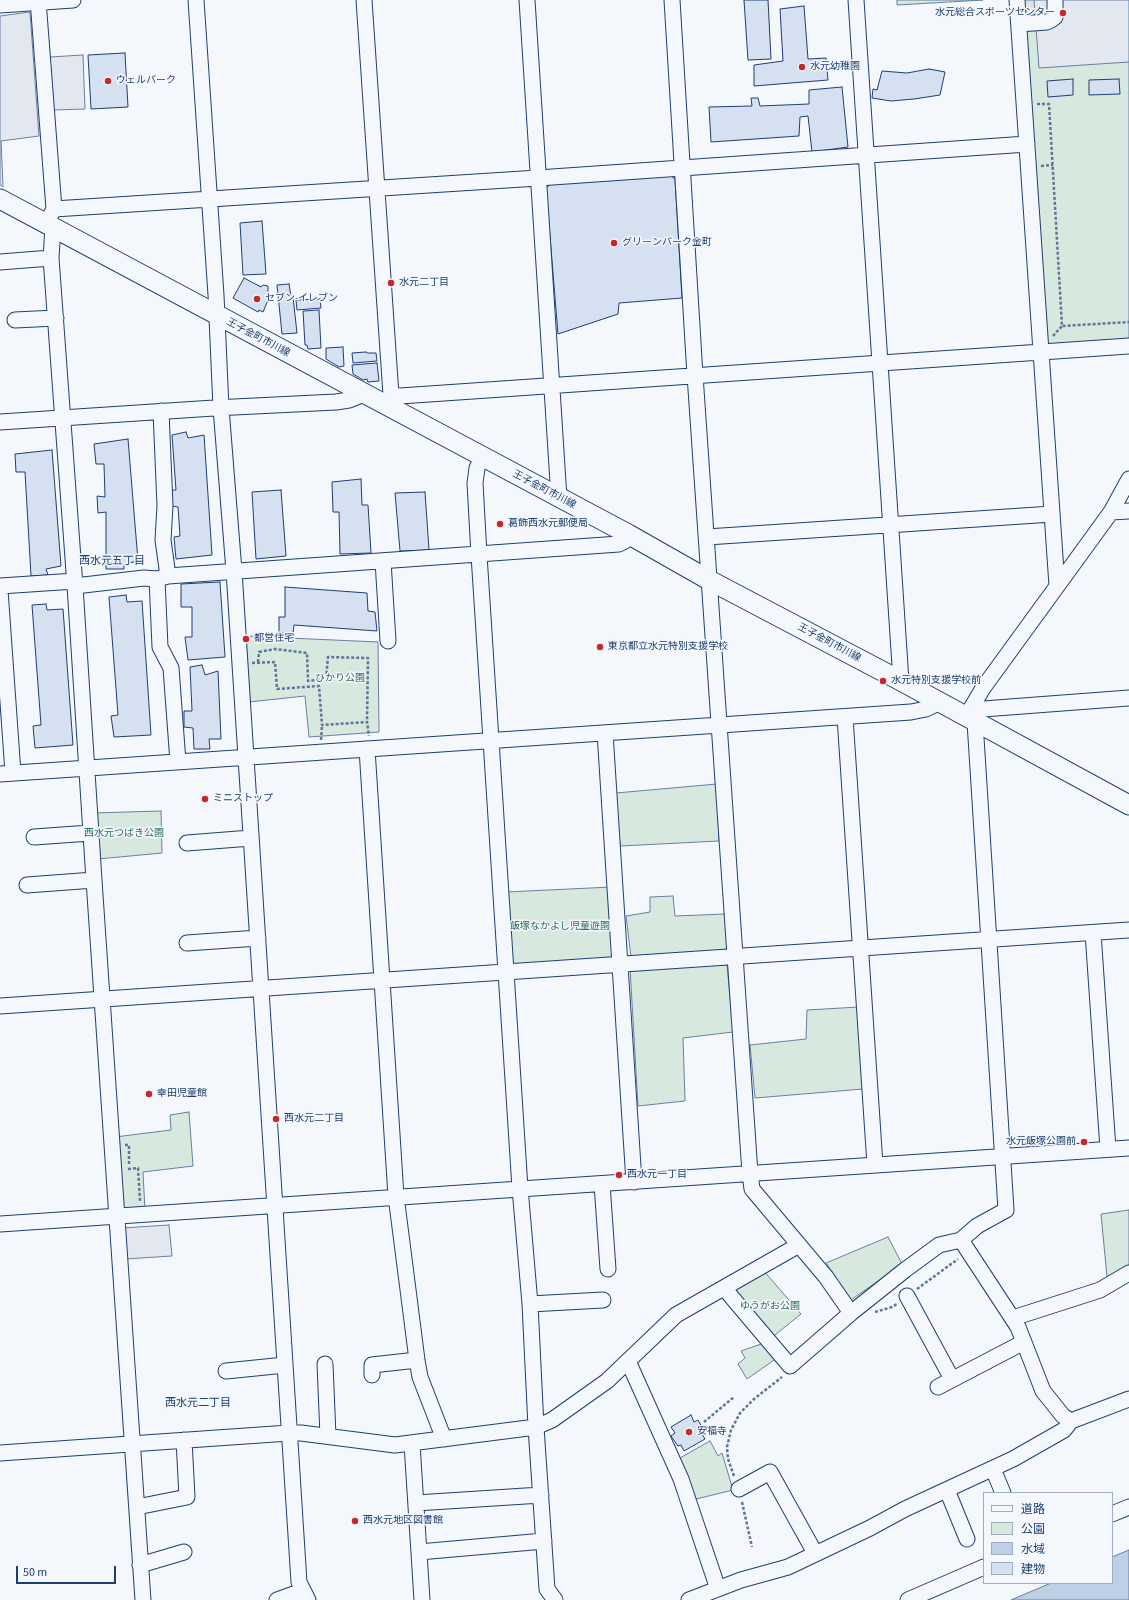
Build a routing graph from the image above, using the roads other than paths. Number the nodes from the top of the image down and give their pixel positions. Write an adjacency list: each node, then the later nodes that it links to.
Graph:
1 (73, 0): 9 (street)
2 (196, 0): 18 (street)
3 (364, 0): 16 (street)
4 (527, 0): 15 (street)
5 (672, 0): 14 (street)
6 (856, 0): 13 (street)
7 (1017, 0): 11 (street)
8 (1054, 0): 11 (street)
9 (38, 1): 10 (street); 19 (street)
10 (0, 5)
11 (1019, 24): 12 (street)
12 (1026, 144): 13 (street); 26 (street)
13 (866, 156): 14 (street); 27 (street)
14 (683, 168): 15 (street); 28 (street)
15 (538, 178): 16 (street); 29 (street)
16 (376, 188): 18 (street); 31 (street)
17 (0, 199): 19 (main road, 王子金町市川線)
18 (209, 199): 19 (street); 22 (street)
19 (51, 220): 20 (street); 22 (main road, 王子金町市川線)
20 (51, 258): 21 (street); 23 (street)
21 (0, 262)
22 (216, 316): 30 (main road, 王子金町市川線); 32 (street)
23 (56, 318): 24 (street); 34 (street)
24 (15, 320)
25 (1129, 346): 26 (street)
26 (1041, 352): 27 (street); 41 (street)
27 (880, 364): 28 (street); 42 (street)
28 (695, 375): 29 (street); 44 (street)
29 (553, 385): 31 (street); 38 (street)
30 (364, 394): 31 (main road, 王子金町市川線); 32 (street)
31 (389, 400): 36 (main road, 王子金町市川線)
32 (222, 408): 33 (street); 47 (street)
33 (161, 411): 34 (street); 48 (street)
34 (63, 418): 35 (street); 50 (street)
35 (0, 422)
36 (482, 457): 38 (main road, 王子金町市川線); 45 (street)
37 (1129, 479): 40 (street)
38 (559, 498): 43 (main road, 王子金町市川線)
39 (1129, 511): 40 (street)
40 (1111, 512): 52 (street)
41 (1052, 514): 42 (street); 52 (street)
42 (892, 524): 44 (street); 55 (street)
43 (628, 534): 45 (street); 49 (main road, 王子金町市川線)
44 (707, 536): 49 (street)
45 (479, 555): 46 (street); 62 (street)
46 (383, 561): 47 (street); 54 (street)
47 (234, 571): 48 (street); 64 (street)
48 (162, 578): 50 (street); 65 (street)
49 (709, 580): 55 (main road, 王子金町市川線); 60 (street)
50 (75, 583): 51 (street); 66 (street)
51 (0, 586)
52 (1057, 586): 58 (street)
53 (0, 590): 67 (street)
54 (388, 641)
55 (901, 681): 57 (main road, 王子金町市川線)
56 (1129, 698): 58 (street)
57 (940, 702): 58 (main road, 王子金町市川線); 59 (street)
58 (970, 716): 68 (main road, 王子金町市川線); 78 (street)
59 (846, 717): 60 (street); 80 (street)
60 (720, 725): 61 (street); 81 (street)
61 (605, 733): 62 (street); 82 (street)
62 (492, 740): 63 (street); 83 (street)
63 (368, 749): 64 (street); 84 (street)
64 (246, 757): 65 (street); 71 (street)
65 (178, 762): 66 (street)
66 (87, 768): 67 (street); 69 (street)
67 (6, 773)
68 (1129, 805)
69 (90, 833): 70 (street); 73 (street)
70 (34, 837)
71 (251, 838): 72 (street); 77 (street)
72 (187, 842)
73 (94, 880): 74 (street); 86 (street)
74 (28, 884)
75 (1129, 930): 76 (street)
76 (1093, 933): 78 (street); 89 (street)
77 (258, 938): 79 (street); 85 (street)
78 (988, 939): 80 (street); 90 (street)
79 (187, 943)
80 (860, 948): 81 (street); 91 (street)
81 (734, 957): 82 (street); 92 (street)
82 (620, 965): 83 (street); 93 (street)
83 (507, 973): 84 (street); 95 (street)
84 (382, 981): 85 (street); 96 (street)
85 (262, 990): 86 (street); 97 (street)
86 (102, 1000): 87 (street); 98 (street)
87 (0, 1006)
88 (1129, 1148): 89 (street)
89 (1108, 1149): 90 (street)
90 (1003, 1156): 91 (street); 100 (street)
91 (875, 1165): 92 (street)
92 (750, 1173): 93 (street); 101 (street)
93 (634, 1182): 94 (street)
94 (602, 1184): 95 (street); 102 (street)
95 (520, 1188): 96 (street); 107 (street)
96 (396, 1196): 97 (street); 111 (street)
97 (275, 1206): 98 (street); 114 (street)
98 (116, 1216): 99 (street); 124 (street)
99 (0, 1224)
100 (961, 1240): 108 (street); 109 (street)
101 (799, 1245): 104 (street); 108 (street)
102 (608, 1269)
103 (1129, 1273): 109 (street)
104 (724, 1288): 108 (street); 112 (street)
105 (907, 1296): 110 (street)
106 (603, 1300): 107 (street)
107 (530, 1304): 119 (street)
108 (851, 1313)
109 (1013, 1318): 110 (street)
110 (1024, 1342): 118 (street)
111 (417, 1360): 116 (street); 122 (street)
112 (628, 1361): 119 (street); 143 (street)
113 (325, 1364): 121 (street)
114 (285, 1365): 115 (street); 120 (street)
115 (226, 1371)
116 (372, 1375)
117 (1129, 1399): 118 (street)
118 (1071, 1421): 127 (street)
119 (536, 1427): 122 (street); 131 (street)
120 (289, 1433): 121 (street); 123 (street); 144 (street)
121 (328, 1436): 125 (street)
122 (444, 1439): 125 (street)
123 (184, 1440): 124 (street); 133 (street)
124 (131, 1444): 126 (street); 133 (street)
125 (412, 1444): 132 (street)
126 (0, 1452)
127 (993, 1470): 129 (street); 130 (street)
128 (739, 1489): 140 (street)
129 (947, 1490): 136 (street); 140 (street)
130 (1003, 1492)
131 (541, 1495): 132 (street); 137 (street)
132 (416, 1503): 139 (street)
133 (137, 1507): 141 (street)
134 (1129, 1507): 135 (street)
135 (1113, 1514)
136 (966, 1539)
137 (544, 1541): 139 (street); 148 (street)
138 (184, 1552): 141 (street)
139 (419, 1552): 147 (street)
140 (816, 1553): 143 (street)
141 (140, 1565): 145 (street)
142 (983, 1567): 150 (street)
143 (718, 1589): 149 (street)
144 (305, 1595): 146 (street)
145 (142, 1600)
146 (277, 1600)
147 (422, 1600)
148 (555, 1600)
149 (689, 1600)
150 (908, 1600)

